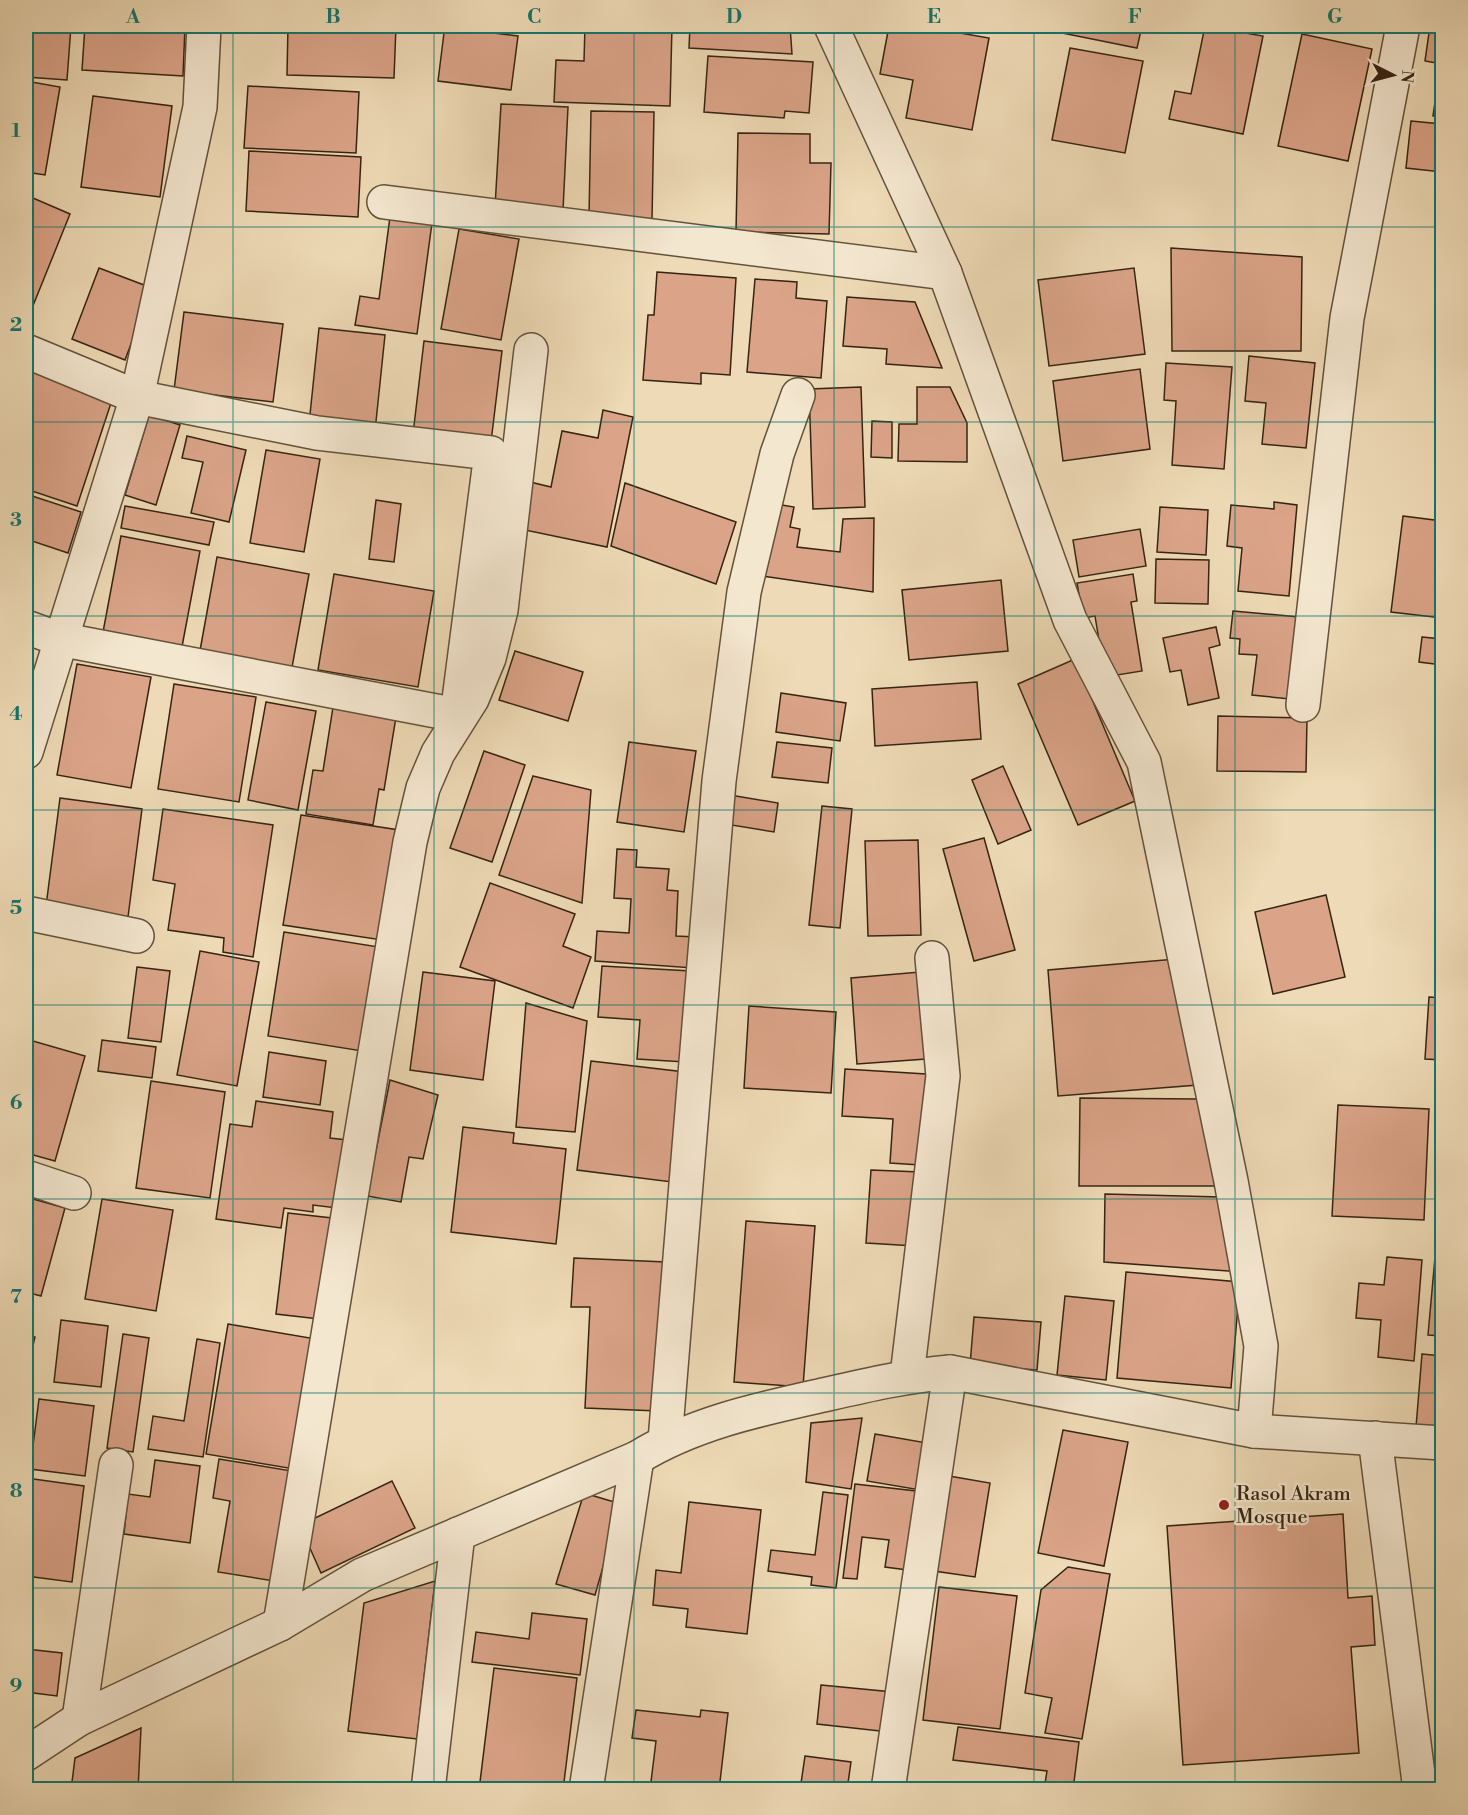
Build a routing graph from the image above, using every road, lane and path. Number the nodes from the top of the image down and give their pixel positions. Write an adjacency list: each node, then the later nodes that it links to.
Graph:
1 (204, 26): 9 (street)
2 (831, 26): 5 (street)
3 (1403, 26): 12 (street)
4 (384, 202): 5 (street)
5 (945, 273): 21 (street)
6 (531, 350): 28 (street)
7 (26, 351): 9 (street)
8 (798, 395): 23 (street)
9 (137, 397): 11 (street); 11 (street)
10 (26, 627): 11 (street)
11 (59, 639): 13 (street)
12 (1304, 705)
13 (26, 752)
14 (26, 913): 15 (street)
15 (137, 936)
16 (932, 958): 20 (street)
17 (26, 1177): 18 (street)
18 (74, 1193)
19 (950, 1372): 20 (street); 21 (street); 33 (street)
20 (908, 1376): 23 (street)
21 (1254, 1431): 22 (street)
22 (1376, 1438): 24 (street); 34 (street)
23 (664, 1441): 25 (street)
24 (1443, 1443)
25 (637, 1458): 27 (street); 32 (street)
26 (116, 1465): 29 (street)
27 (458, 1534): 28 (street); 31 (street)
28 (280, 1624): 29 (street)
29 (79, 1719): 30 (street)
30 (26, 1754)
31 (428, 1790)
32 (586, 1790)
33 (888, 1790)
34 (1420, 1790)

